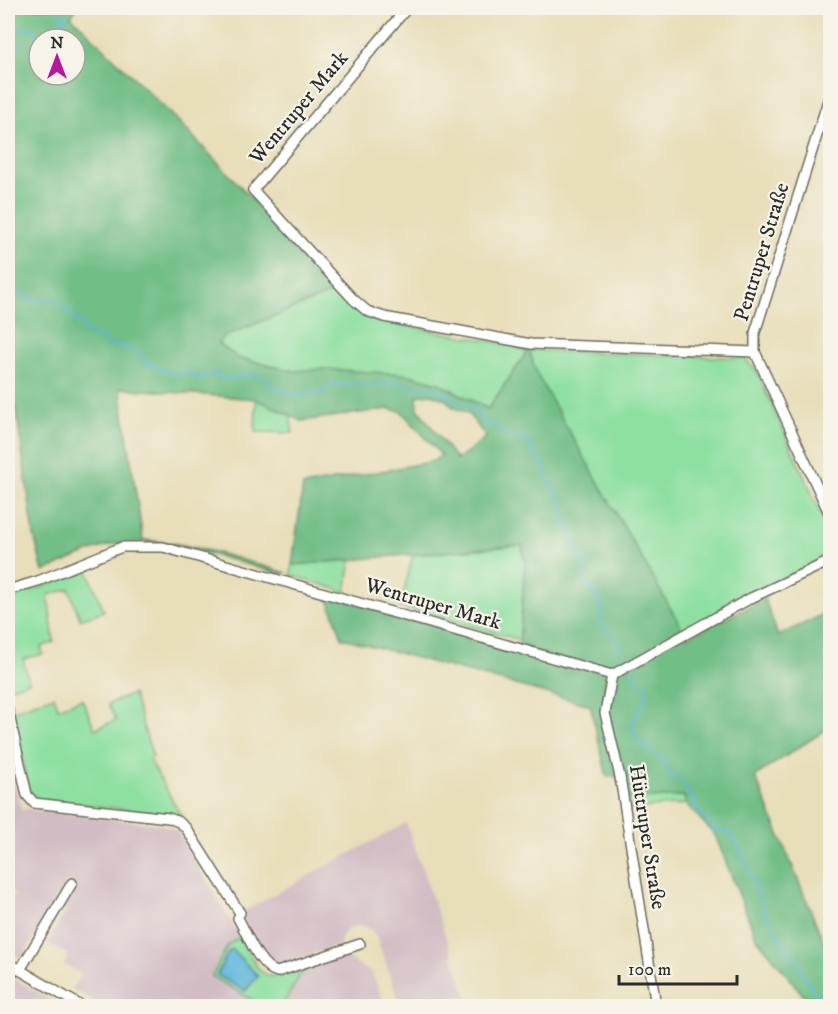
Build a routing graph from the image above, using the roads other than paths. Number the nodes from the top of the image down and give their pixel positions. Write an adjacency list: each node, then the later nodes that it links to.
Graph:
1 (407, 8): 3 (street, Wentruper Mark)
2 (831, 94): 3 (street, Pentruper Straße)
3 (755, 352): 4 (street, Pentruper Straße)
4 (831, 515)
5 (831, 561): 7 (street)
6 (8, 590): 7 (street, Wentruper Mark)
7 (612, 675): 14 (street, Hüttruper Straße)
8 (8, 710): 10 (street)
9 (72, 883): 12 (street)
10 (360, 944)
11 (8, 963): 12 (street)
12 (20, 970): 13 (street)
13 (81, 1006)
14 (656, 1006)

